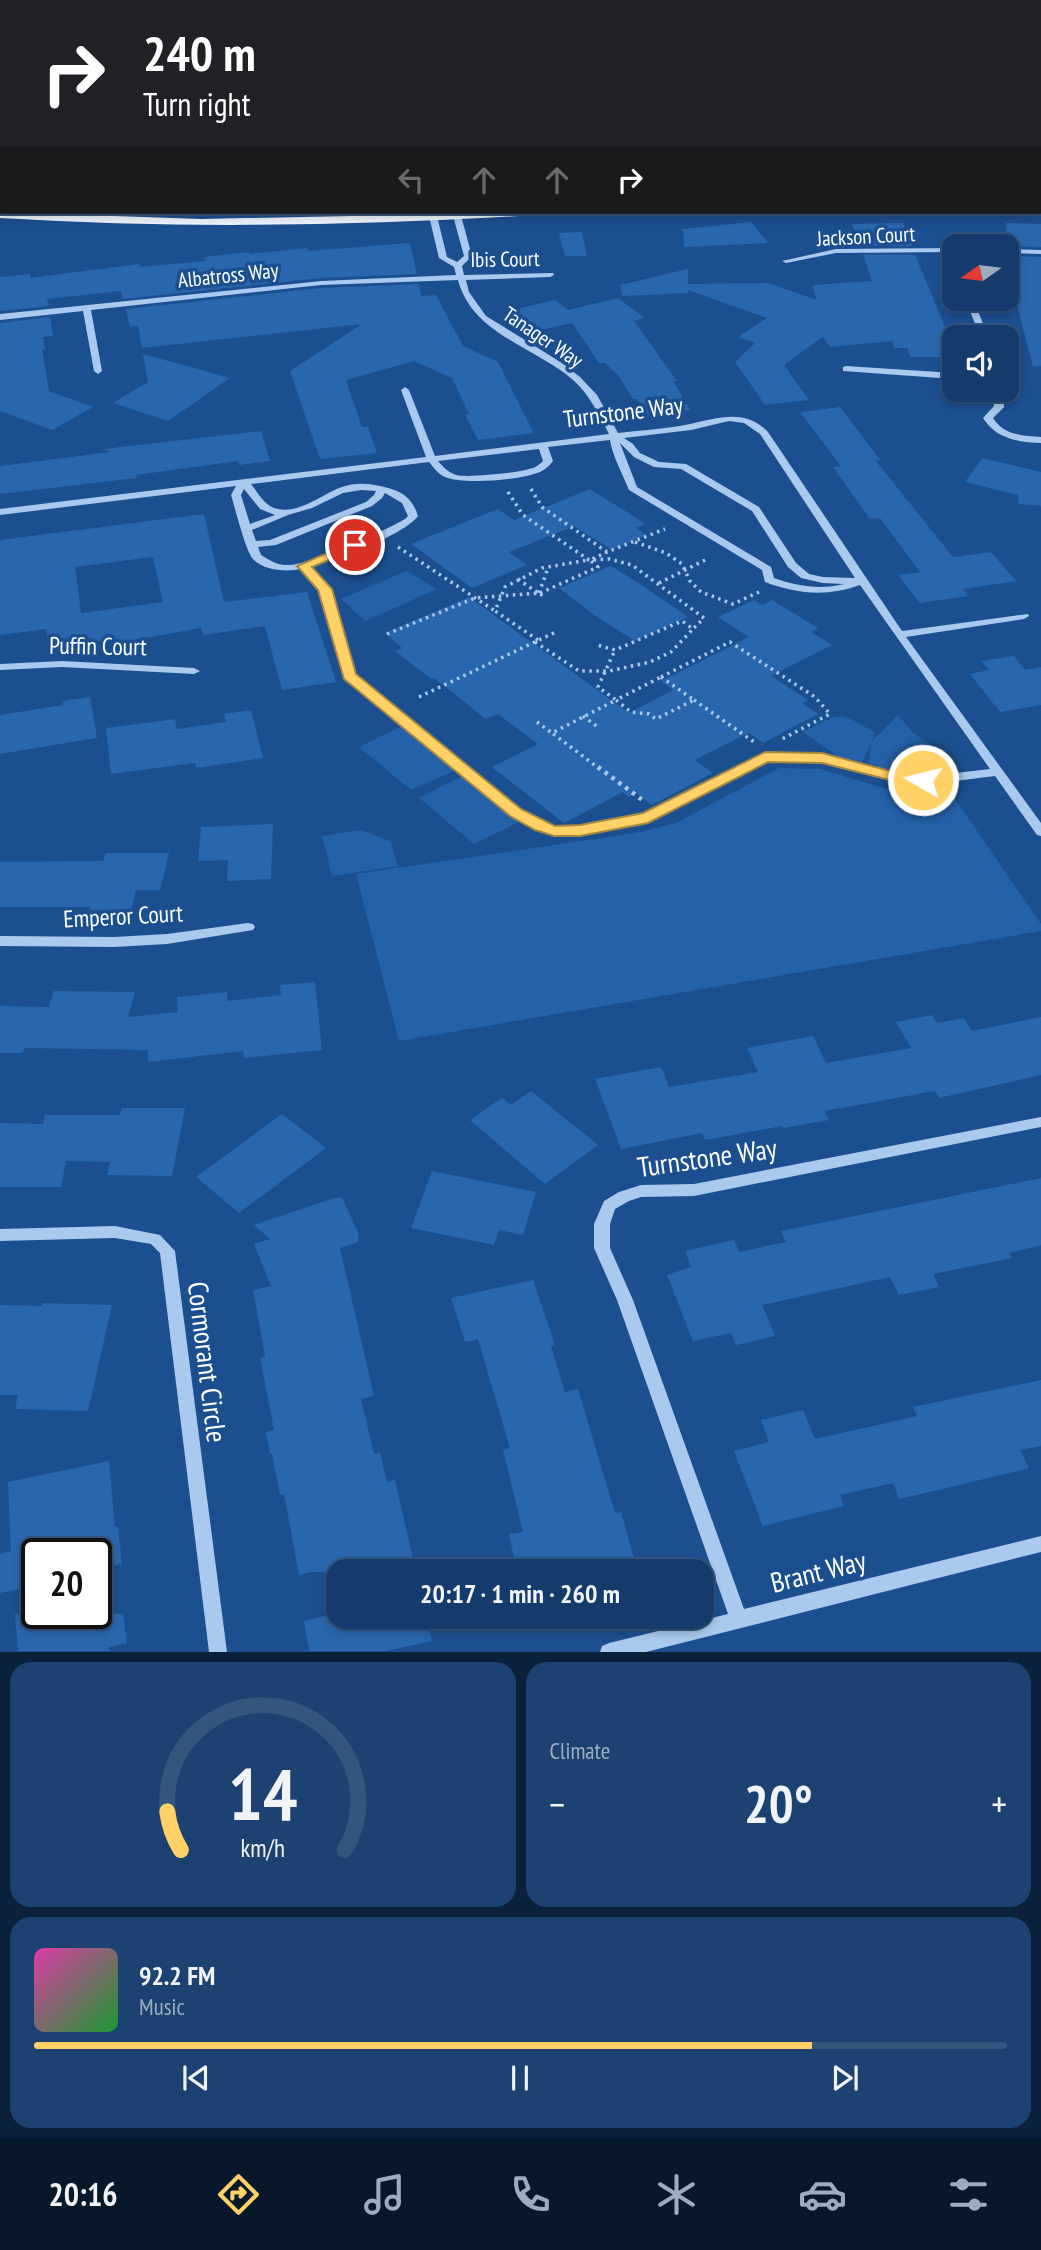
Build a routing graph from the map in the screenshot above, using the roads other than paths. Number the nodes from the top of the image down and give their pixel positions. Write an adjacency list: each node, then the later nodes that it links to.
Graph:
1 (457, 214): 3 (main road); 8 (street, Tanager Way)
2 (0, 215): 3 (main road)
3 (433, 215): 8 (street, Tanager Way)
4 (942, 250): 7 (street, Jackson Court)
5 (1019, 251): 6 (street)
6 (1041, 252)
7 (786, 261)
8 (458, 266): 10 (street, Tanager Way)
9 (550, 275): 10 (street, Ibis Court)
10 (460, 277): 11 (street, Albatross Way); 18 (street, Tanager Way)
11 (86, 307): 12 (street, Albatross Way); 14 (street)
12 (0, 317)
13 (846, 369): 15 (street)
14 (97, 371)
15 (942, 375)
16 (405, 390): 21 (street)
17 (999, 402): 19 (street)
18 (615, 436): 20 (street, Turnstone Way); 22 (street); 23 (street); 33 (street, Turnstone Way)
19 (1041, 440)
20 (542, 445): 21 (street, Turnstone Way); 21 (street)
21 (431, 459): 24 (street, Turnstone Way)
22 (657, 465): 23 (street); 30 (street)
23 (631, 477): 32 (street)
24 (243, 482): 26 (street, Turnstone Way); 27 (street); 28 (street)
25 (381, 489): 27 (street); 29 (street); 31 (street)
26 (0, 513)
27 (286, 513): 28 (street)
28 (247, 528): 29 (street)
29 (251, 544): 31 (street)
30 (792, 565): 32 (street); 33 (street)
31 (304, 566): 38 (street)
32 (767, 569): 33 (street)
33 (862, 581): 35 (street, Turnstone Way)
34 (1024, 616): 35 (street)
35 (901, 634): 38 (street, Turnstone Way)
36 (0, 667): 37 (street, Puffin Court)
37 (194, 671)
38 (999, 772): 39 (street, Turnstone Way)
39 (1039, 826)
40 (248, 927): 41 (street, Emperor Court)
41 (0, 941)
42 (1041, 1122): 45 (street, Turnstone Way)
43 (0, 1235): 46 (street, Cormorant Circle)
44 (1041, 1544): 45 (street, Brant Way)
45 (739, 1620): 47 (street, Brant Way)
46 (218, 1651)
47 (609, 1651)

